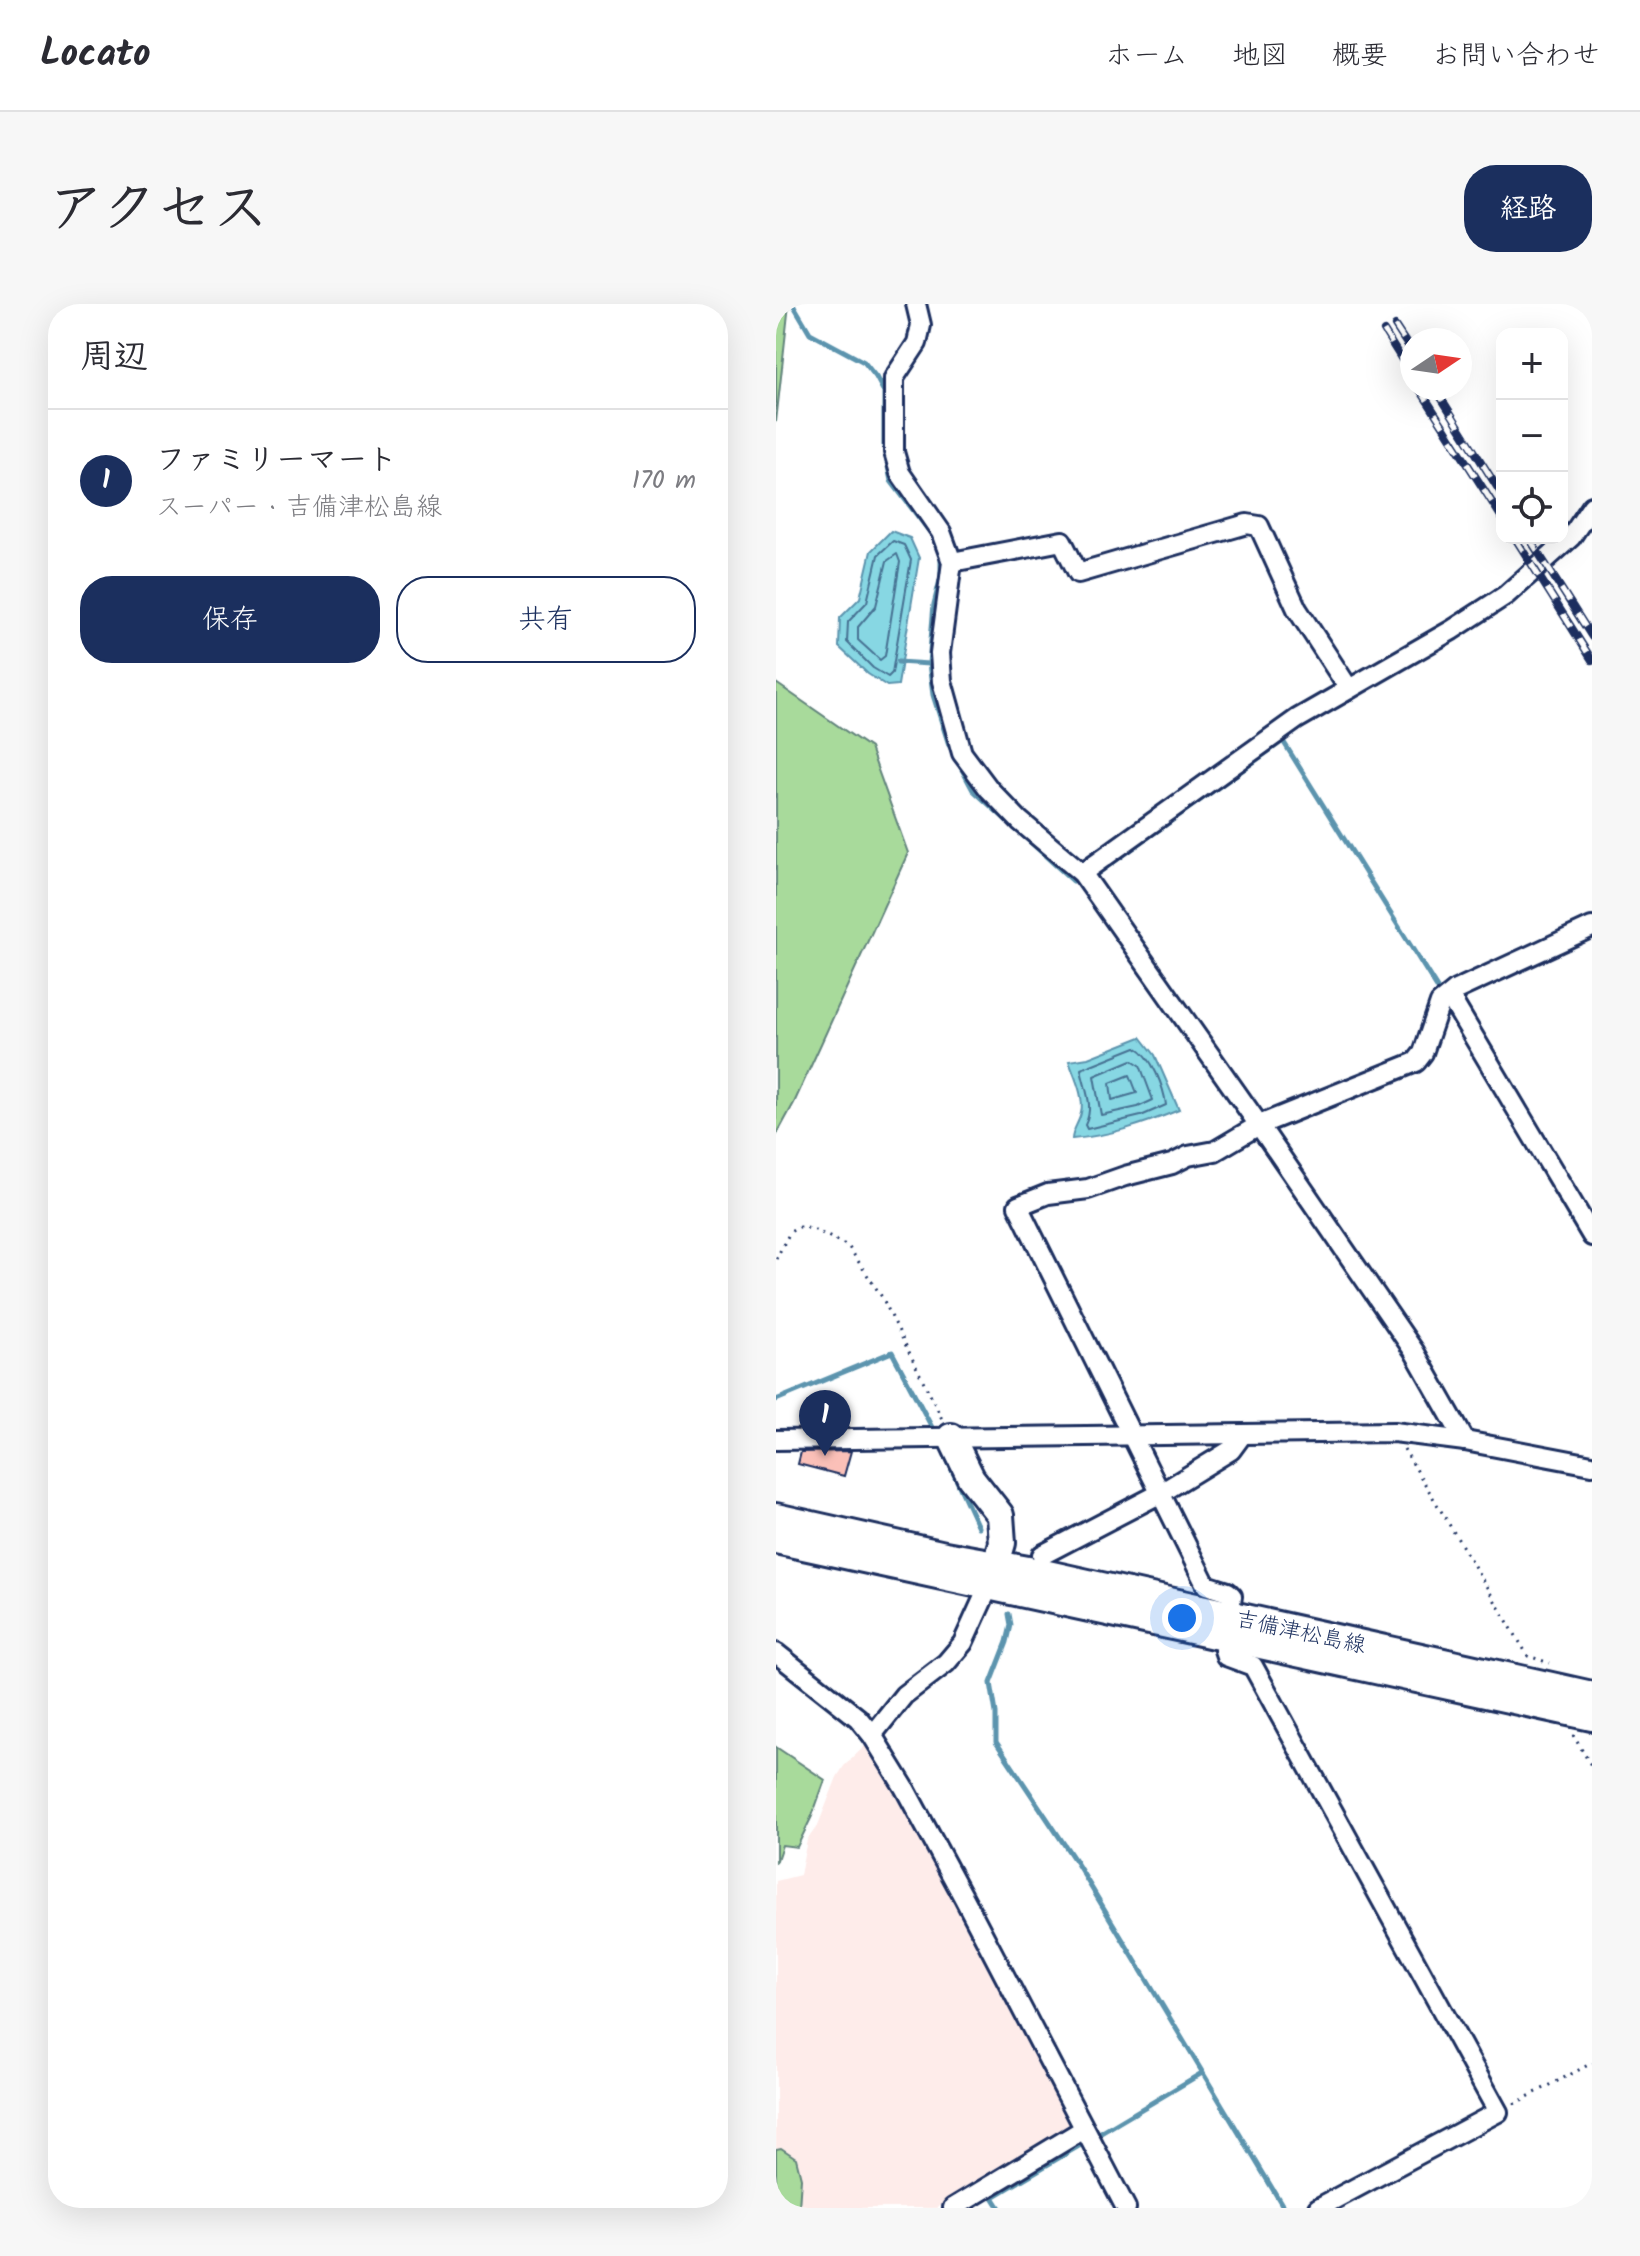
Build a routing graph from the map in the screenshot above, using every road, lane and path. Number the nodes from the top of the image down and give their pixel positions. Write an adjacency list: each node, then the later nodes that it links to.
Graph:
1 (916, 304): 3 (street)
2 (1592, 506): 4 (street)
3 (952, 562): 4 (street); 5 (street)
4 (1349, 689): 5 (street)
5 (1082, 873): 8 (street)
6 (1592, 927): 7 (street)
7 (1445, 999): 8 (street); 9 (street)
8 (1259, 1125): 12 (street); 16 (street)
9 (1592, 1236)
10 (776, 1259): 14 (path)
11 (1394, 1432): 13 (street); 16 (street); 25 (path)
12 (1129, 1435): 13 (street); 14 (street); 18 (street)
13 (1242, 1435): 18 (street)
14 (943, 1437): 15 (street); 22 (main road)
15 (776, 1440)
16 (1465, 1441): 17 (street)
17 (1592, 1465)
18 (1161, 1493): 21 (street); 23 (street)
19 (776, 1517): 22 (main road, 吉備津松島線)
20 (776, 1540): 22 (main road, 吉備津松島線)
21 (1042, 1555)
22 (993, 1575): 23 (main road, 吉備津松島線); 28 (street)
23 (1228, 1627): 25 (main road, 吉備津松島線); 27 (main road, 吉備津松島線); 30 (street)
24 (776, 1653): 28 (street)
25 (1555, 1687): 26 (main road, 吉備津松島線)
26 (1592, 1695)
27 (1592, 1717)
28 (872, 1735): 31 (street)
29 (1592, 2063): 30 (path)
30 (1498, 2112): 34 (street)
31 (1087, 2136): 32 (street); 33 (street)
32 (953, 2208)
33 (1126, 2208)
34 (1318, 2208)

